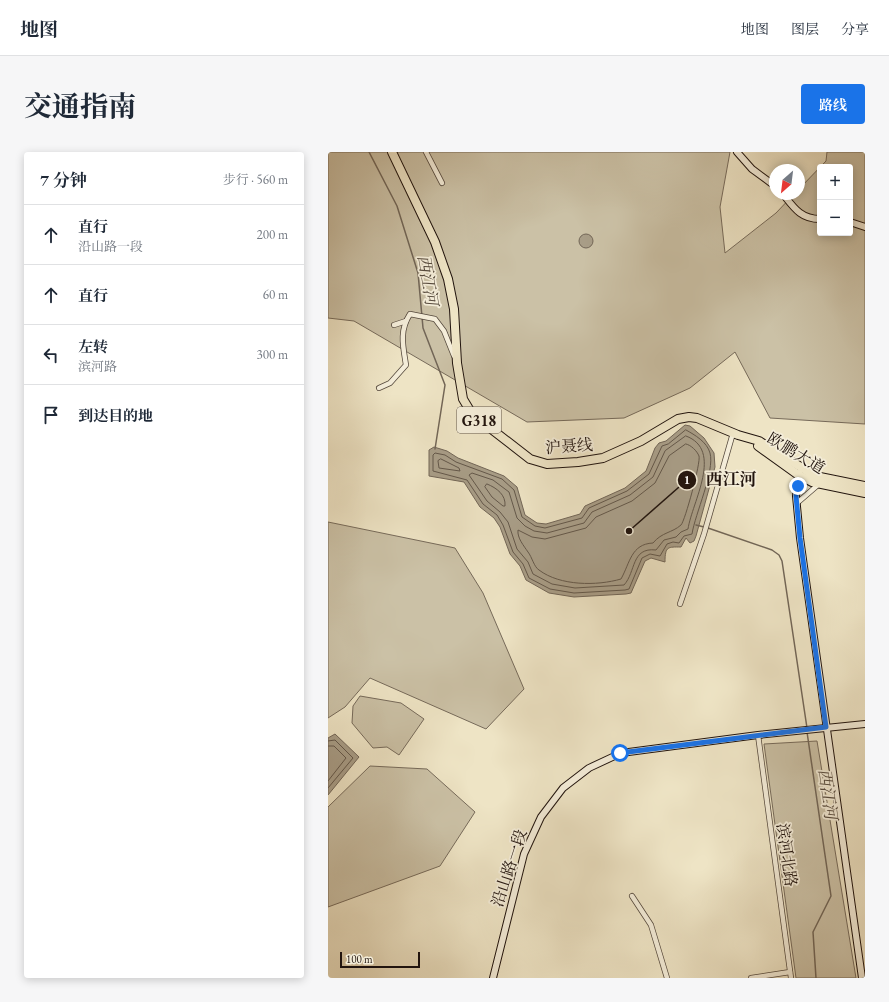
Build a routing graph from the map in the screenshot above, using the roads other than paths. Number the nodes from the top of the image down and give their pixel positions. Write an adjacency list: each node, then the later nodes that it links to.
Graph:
1 (392, 152): 12 (highway, 沪聂线 / G318)
2 (426, 152): 5 (street)
3 (737, 152): 4 (street)
4 (769, 182)
5 (442, 183)
6 (788, 200): 7 (street)
7 (817, 219)
8 (853, 223): 9 (street)
9 (865, 227)
10 (406, 321): 11 (street); 12 (street); 13 (street)
11 (394, 325)
12 (457, 363): 14 (highway, 沪聂线 / G318)
13 (379, 388)
14 (735, 434): 15 (highway, 沪聂线 / G318); 20 (street)
15 (800, 472): 16 (highway, 欧鹏大道 / G318); 17 (highway, 沪聂线 / G318); 19 (street)
16 (819, 484): 18 (highway, 欧鹏大道 / G318); 19 (street)
17 (865, 486)
18 (865, 493)
19 (797, 503): 22 (street)
20 (680, 604)
21 (865, 724): 22 (street, 沿山路一段)
22 (826, 727): 23 (street, 沿山路一段); 30 (street)
23 (758, 735): 25 (street, 滨河北路); 26 (street, 沿山路一段)
24 (632, 896): 27 (street)
25 (790, 972): 28 (street); 29 (street, 滨河北路)
26 (493, 978)
27 (667, 978)
28 (751, 978)
29 (791, 978)
30 (862, 978)

